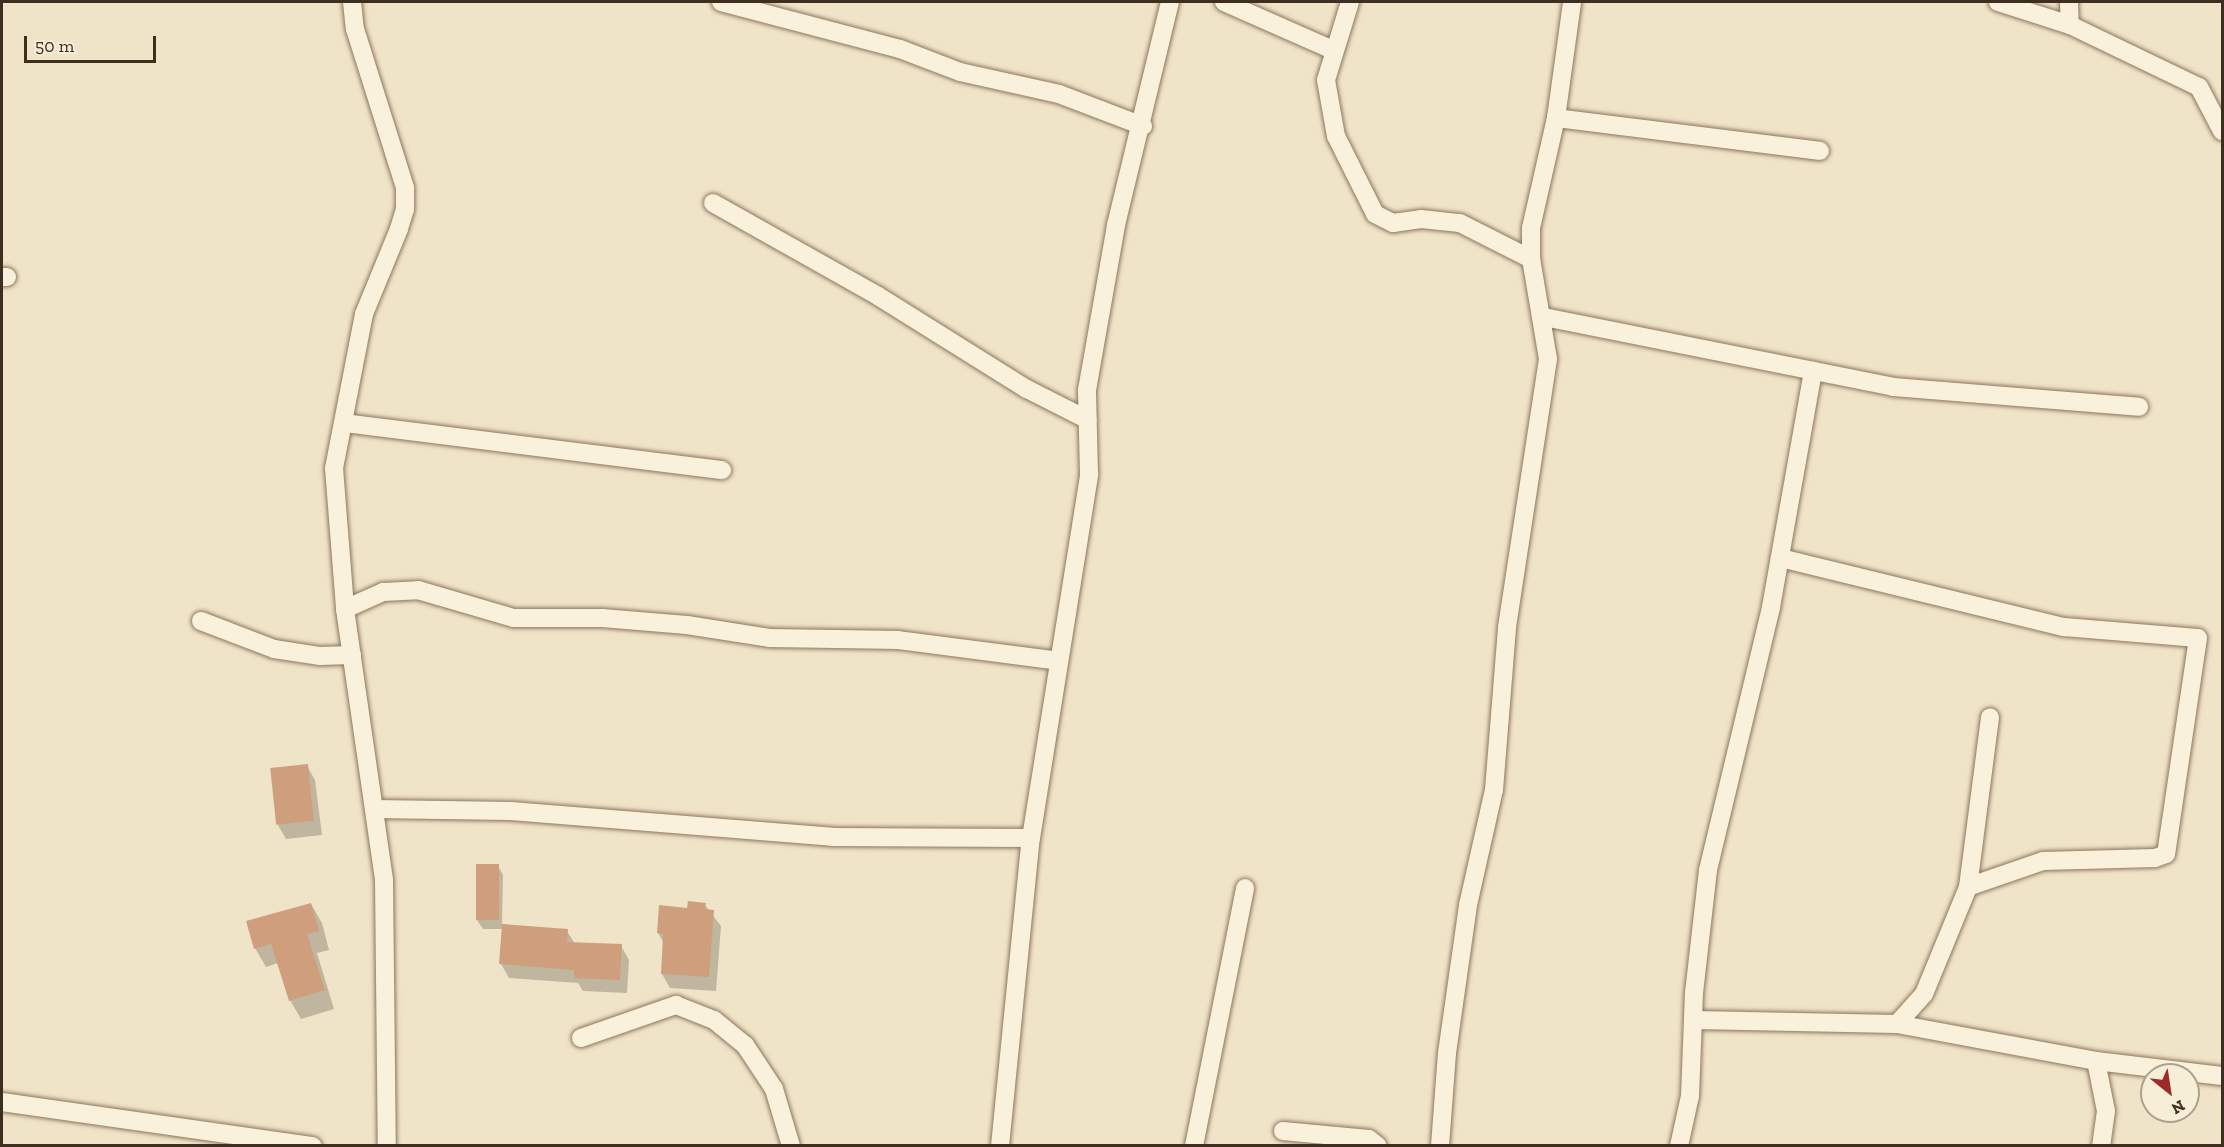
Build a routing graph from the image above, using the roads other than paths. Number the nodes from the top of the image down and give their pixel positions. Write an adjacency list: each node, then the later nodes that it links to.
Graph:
1 (352, 2): 21 (street)
2 (721, 2): 12 (street)
3 (1170, 2): 12 (street)
4 (1224, 2): 10 (street)
5 (1350, 2): 10 (street)
6 (1572, 2): 11 (street)
7 (1998, 2): 9 (street)
8 (2069, 2): 9 (street)
9 (2070, 25): 13 (street)
10 (1333, 50): 16 (street)
11 (1556, 118): 14 (street); 16 (street)
12 (1143, 126): 20 (street)
13 (2223, 131)
14 (1820, 151)
15 (713, 203): 20 (street)
16 (1531, 259): 17 (street)
17 (1544, 317): 18 (street); 46 (street)
18 (1813, 370): 19 (street); 23 (street)
19 (2139, 407)
20 (1088, 420): 27 (street)
21 (344, 423): 22 (street); 24 (street)
22 (722, 470)
23 (1780, 558): 31 (street); 33 (street)
24 (345, 609): 26 (street); 27 (street)
25 (201, 621): 26 (street)
26 (352, 655): 29 (street)
27 (1059, 661): 30 (street)
28 (1990, 717): 31 (street)
29 (375, 809): 30 (street); 41 (street)
30 (1031, 838): 43 (street)
31 (1968, 887): 34 (street)
32 (1245, 888): 44 (street)
33 (1694, 1020): 34 (street); 47 (street)
34 (1897, 1024): 36 (street)
35 (581, 1038): 42 (street)
36 (2096, 1060): 37 (street); 48 (street)
37 (2223, 1076)
38 (2, 1102): 40 (street)
39 (1283, 1131): 45 (street)
40 (313, 1146)
41 (387, 1146)
42 (792, 1146)
43 (1000, 1146)
44 (1194, 1146)
45 (1378, 1146)
46 (1440, 1146)
47 (1679, 1146)
48 (2101, 1146)

